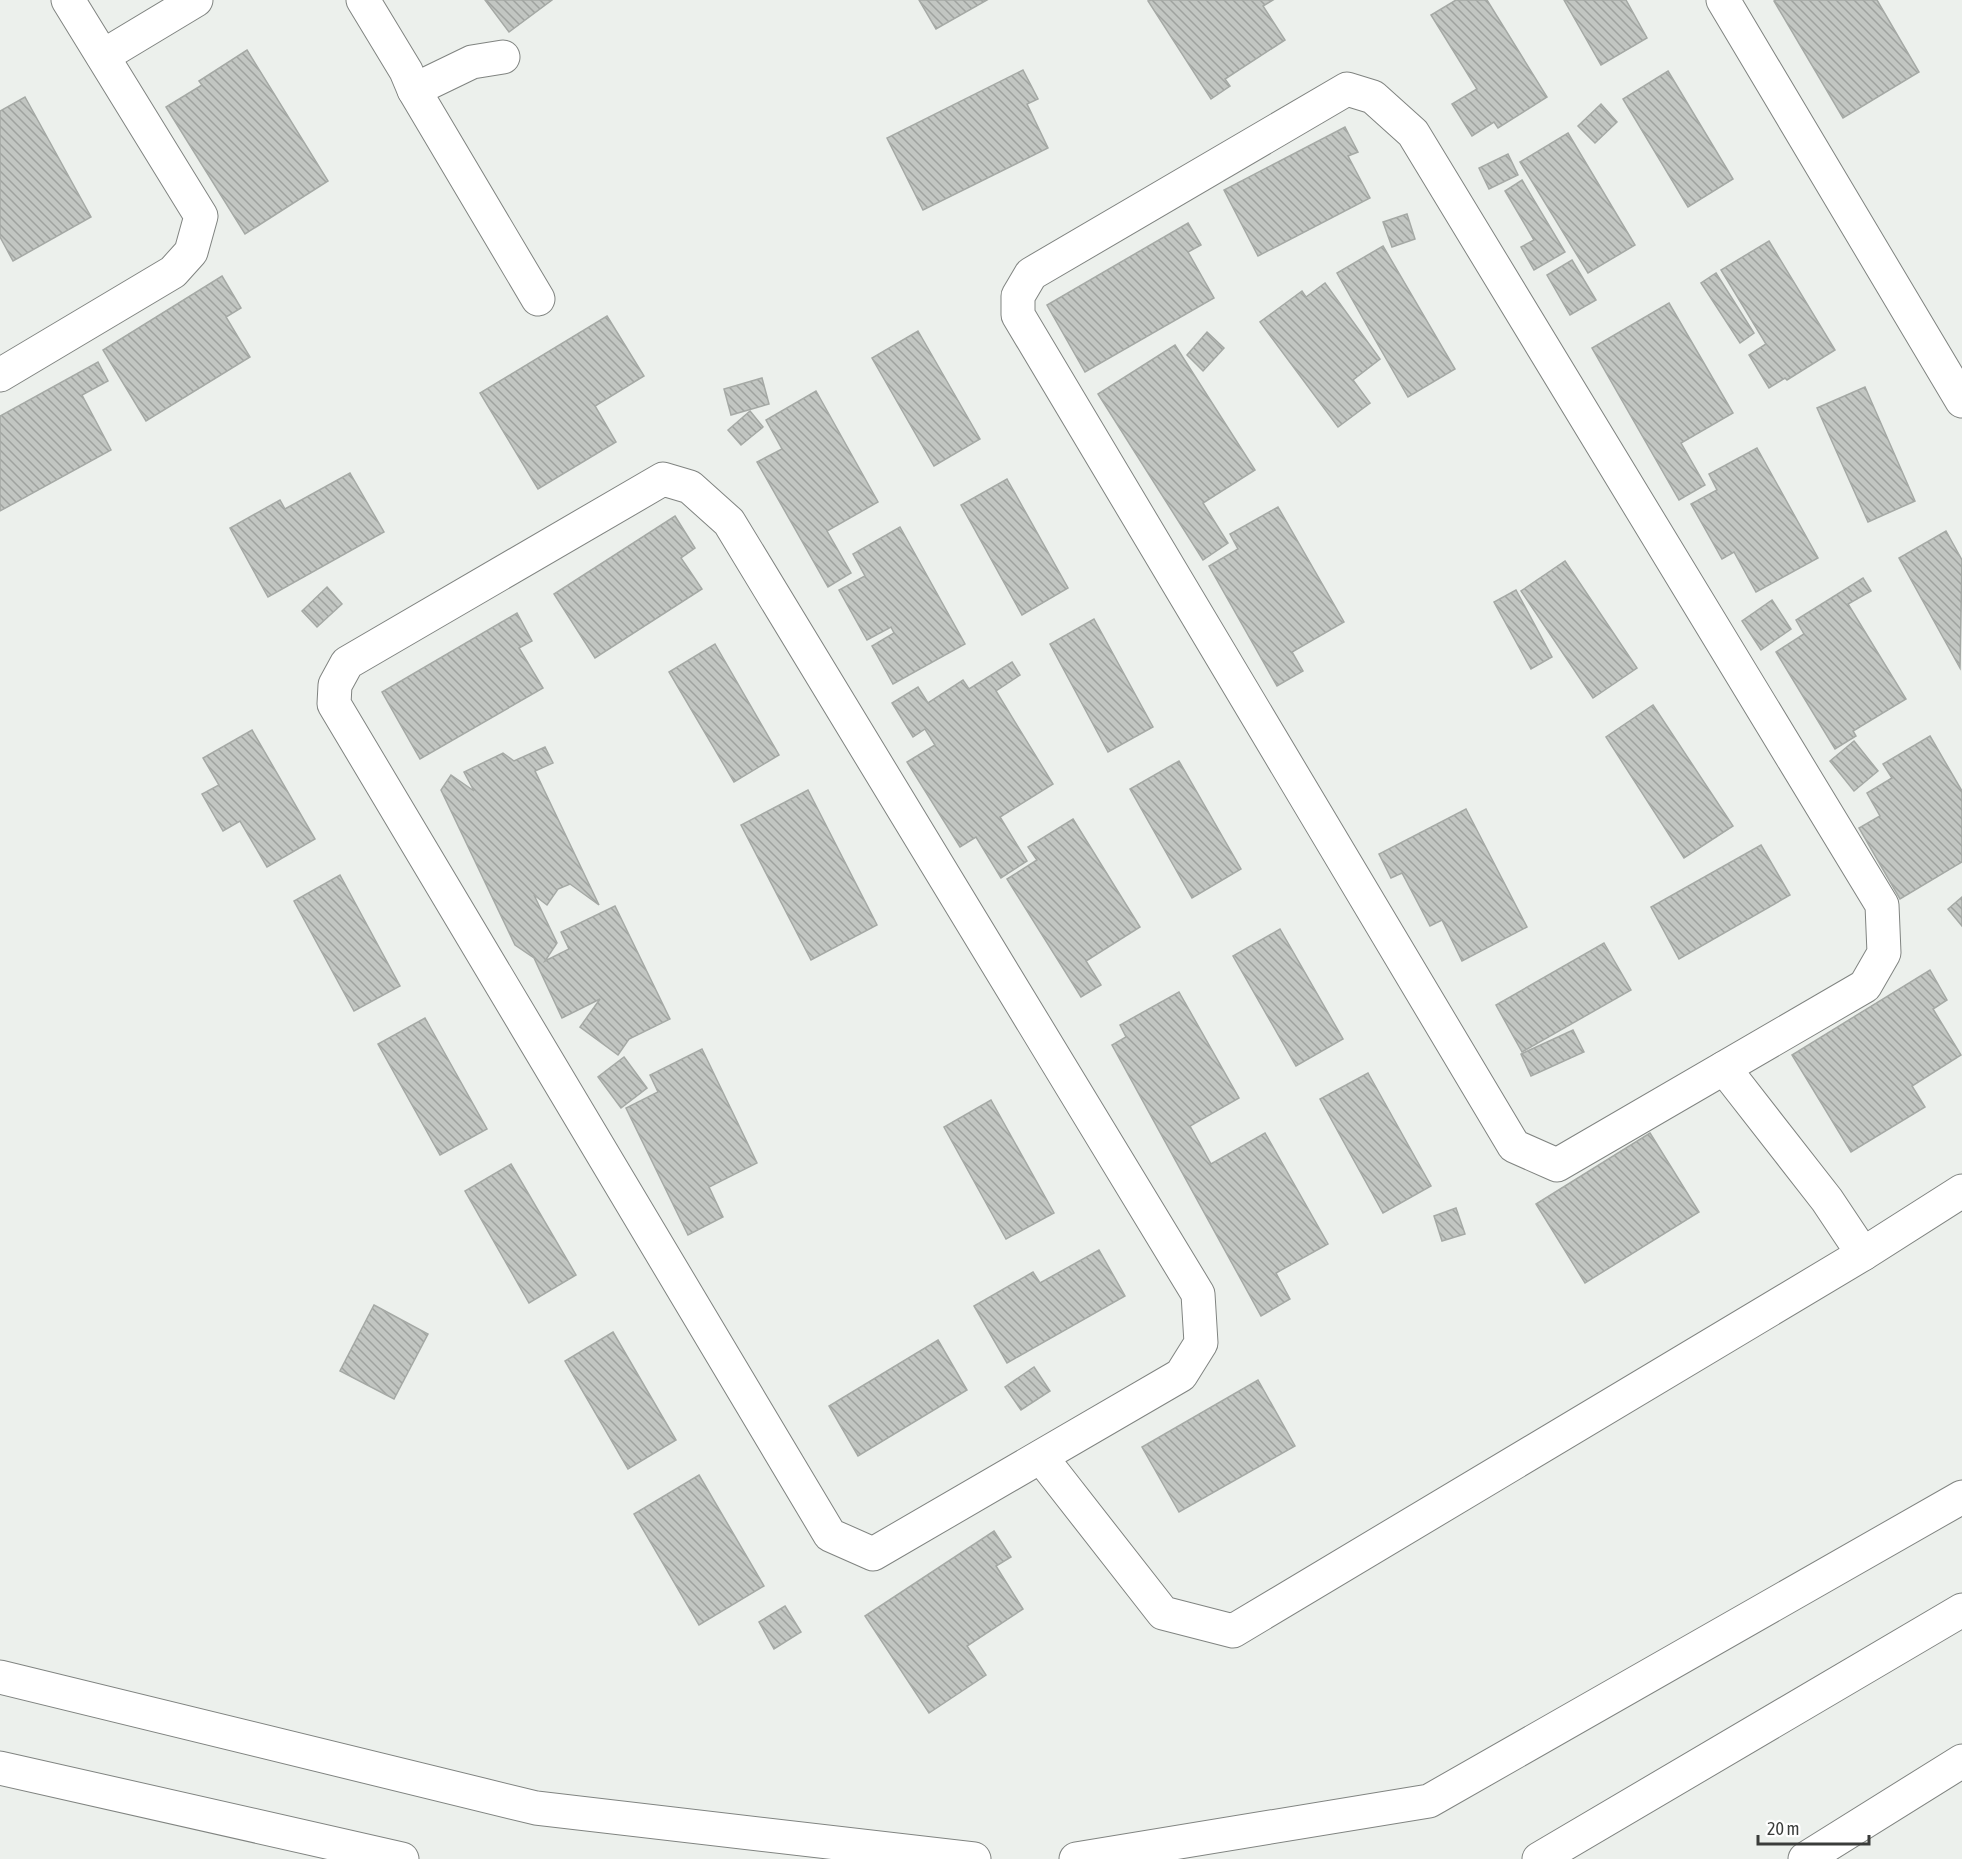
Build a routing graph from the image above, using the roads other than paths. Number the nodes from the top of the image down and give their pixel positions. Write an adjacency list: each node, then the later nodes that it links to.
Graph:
1 (68, 0): 5 (street)
2 (196, 0): 5 (street)
3 (363, 0): 7 (street)
4 (1723, 0): 10 (street)
5 (103, 56): 9 (street)
6 (503, 57): 7 (street)
7 (414, 90): 8 (street)
8 (538, 299)
9 (0, 375)
10 (1962, 401)
11 (1724, 1068): 11 (street); 13 (street)
12 (1962, 1191): 13 (street)
13 (1863, 1254): 14 (street)
14 (1041, 1457): 14 (street)
15 (1962, 1497): 22 (street)
16 (1962, 1610): 23 (street)
17 (0, 1677): 21 (street)
18 (1962, 1761): 24 (street)
19 (0, 1768): 20 (street)
20 (402, 1859)
21 (974, 1859)
22 (1076, 1859)
23 (1539, 1859)
24 (1805, 1859)

